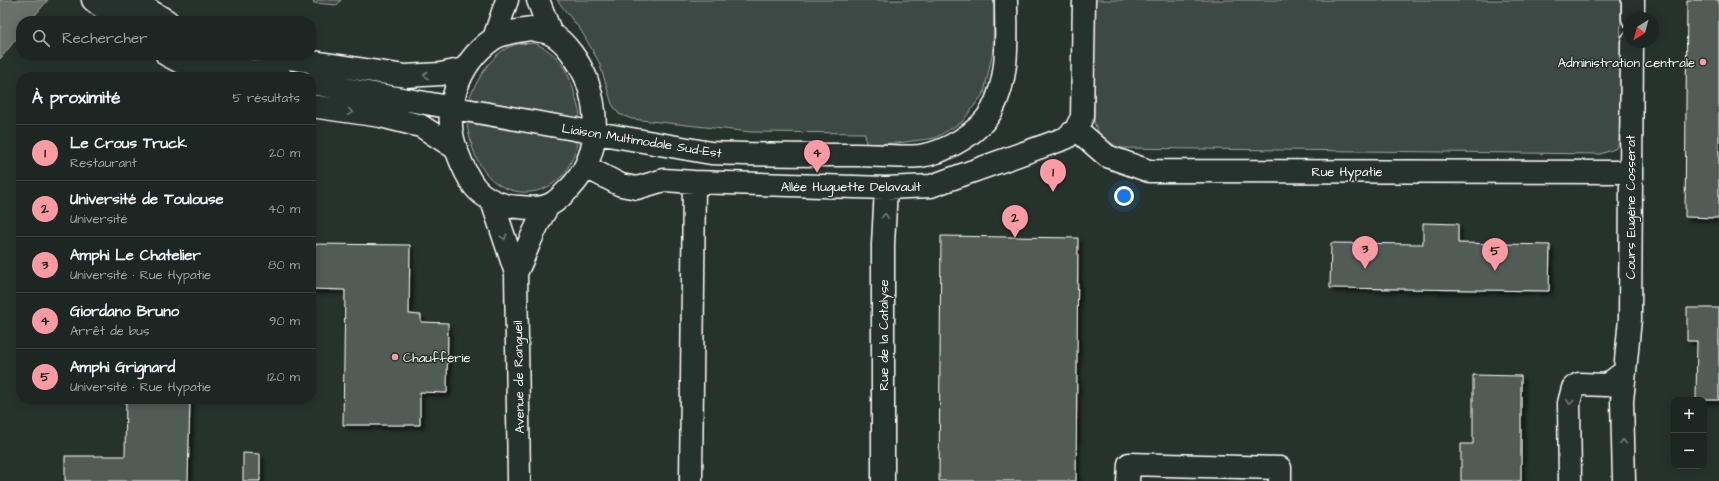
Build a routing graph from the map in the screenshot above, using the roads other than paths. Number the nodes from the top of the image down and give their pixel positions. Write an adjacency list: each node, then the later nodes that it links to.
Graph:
1 (132, 0): 11 (street)
2 (508, 0): 13 (street)
3 (538, 0): 12 (street)
4 (1006, 0): 27 (street, Liaison Multimodale Sud-Est)
5 (1084, 0): 26 (street)
6 (1633, 0): 8 (street)
7 (102, 1): 9 (street); 10 (street)
8 (1633, 12)
9 (116, 16)
10 (132, 16)
11 (159, 16)
12 (551, 34): 13 (street); 27 (street)
13 (494, 38): 20 (street)
14 (1632, 48): 30 (street, Cours Eugène Cosserat)
15 (177, 60): 21 (street)
16 (212, 60): 19 (street)
17 (216, 60): 19 (street)
18 (301, 60): 20 (street, one-way to 18)
19 (227, 65): 22 (street)
20 (464, 69): 25 (street)
21 (199, 72)
22 (258, 72)
23 (316, 83): 25 (street, Liaison Multimodale Sud-Est)
24 (316, 107): 28 (street, one-way to 28)
25 (451, 107): 27 (street, Liaison Multimodale Sud-Est); 28 (street)
26 (1076, 129): 30 (street, Rue Hypatie); 32 (street, Allée Huguette Delavault)
27 (595, 133): 29 (street)
28 (455, 148): 33 (street)
29 (586, 167): 31 (street, Allée Huguette Delavault); 34 (street, Avenue de Rangueil)
30 (1630, 172): 36 (street, Cours Eugène Cosserat)
31 (694, 182): 32 (street, Allée Huguette Delavault); 38 (street)
32 (886, 188): 39 (street, Rue de la Catalyse, one-way to 32)
33 (492, 201): 34 (street); 35 (street, Avenue de Rangueil, one-way to 35)
34 (549, 205): 35 (street, Avenue de Rangueil)
35 (516, 273): 37 (street, Avenue de Rangueil)
36 (1625, 371): 42 (street, one-way to 42); 43 (street, Cours Eugène Cosserat, one-way to 36)
37 (519, 481)
38 (691, 481)
39 (884, 481)
40 (1128, 481): 41 (street)
41 (1280, 481)
42 (1570, 481)
43 (1624, 481)

